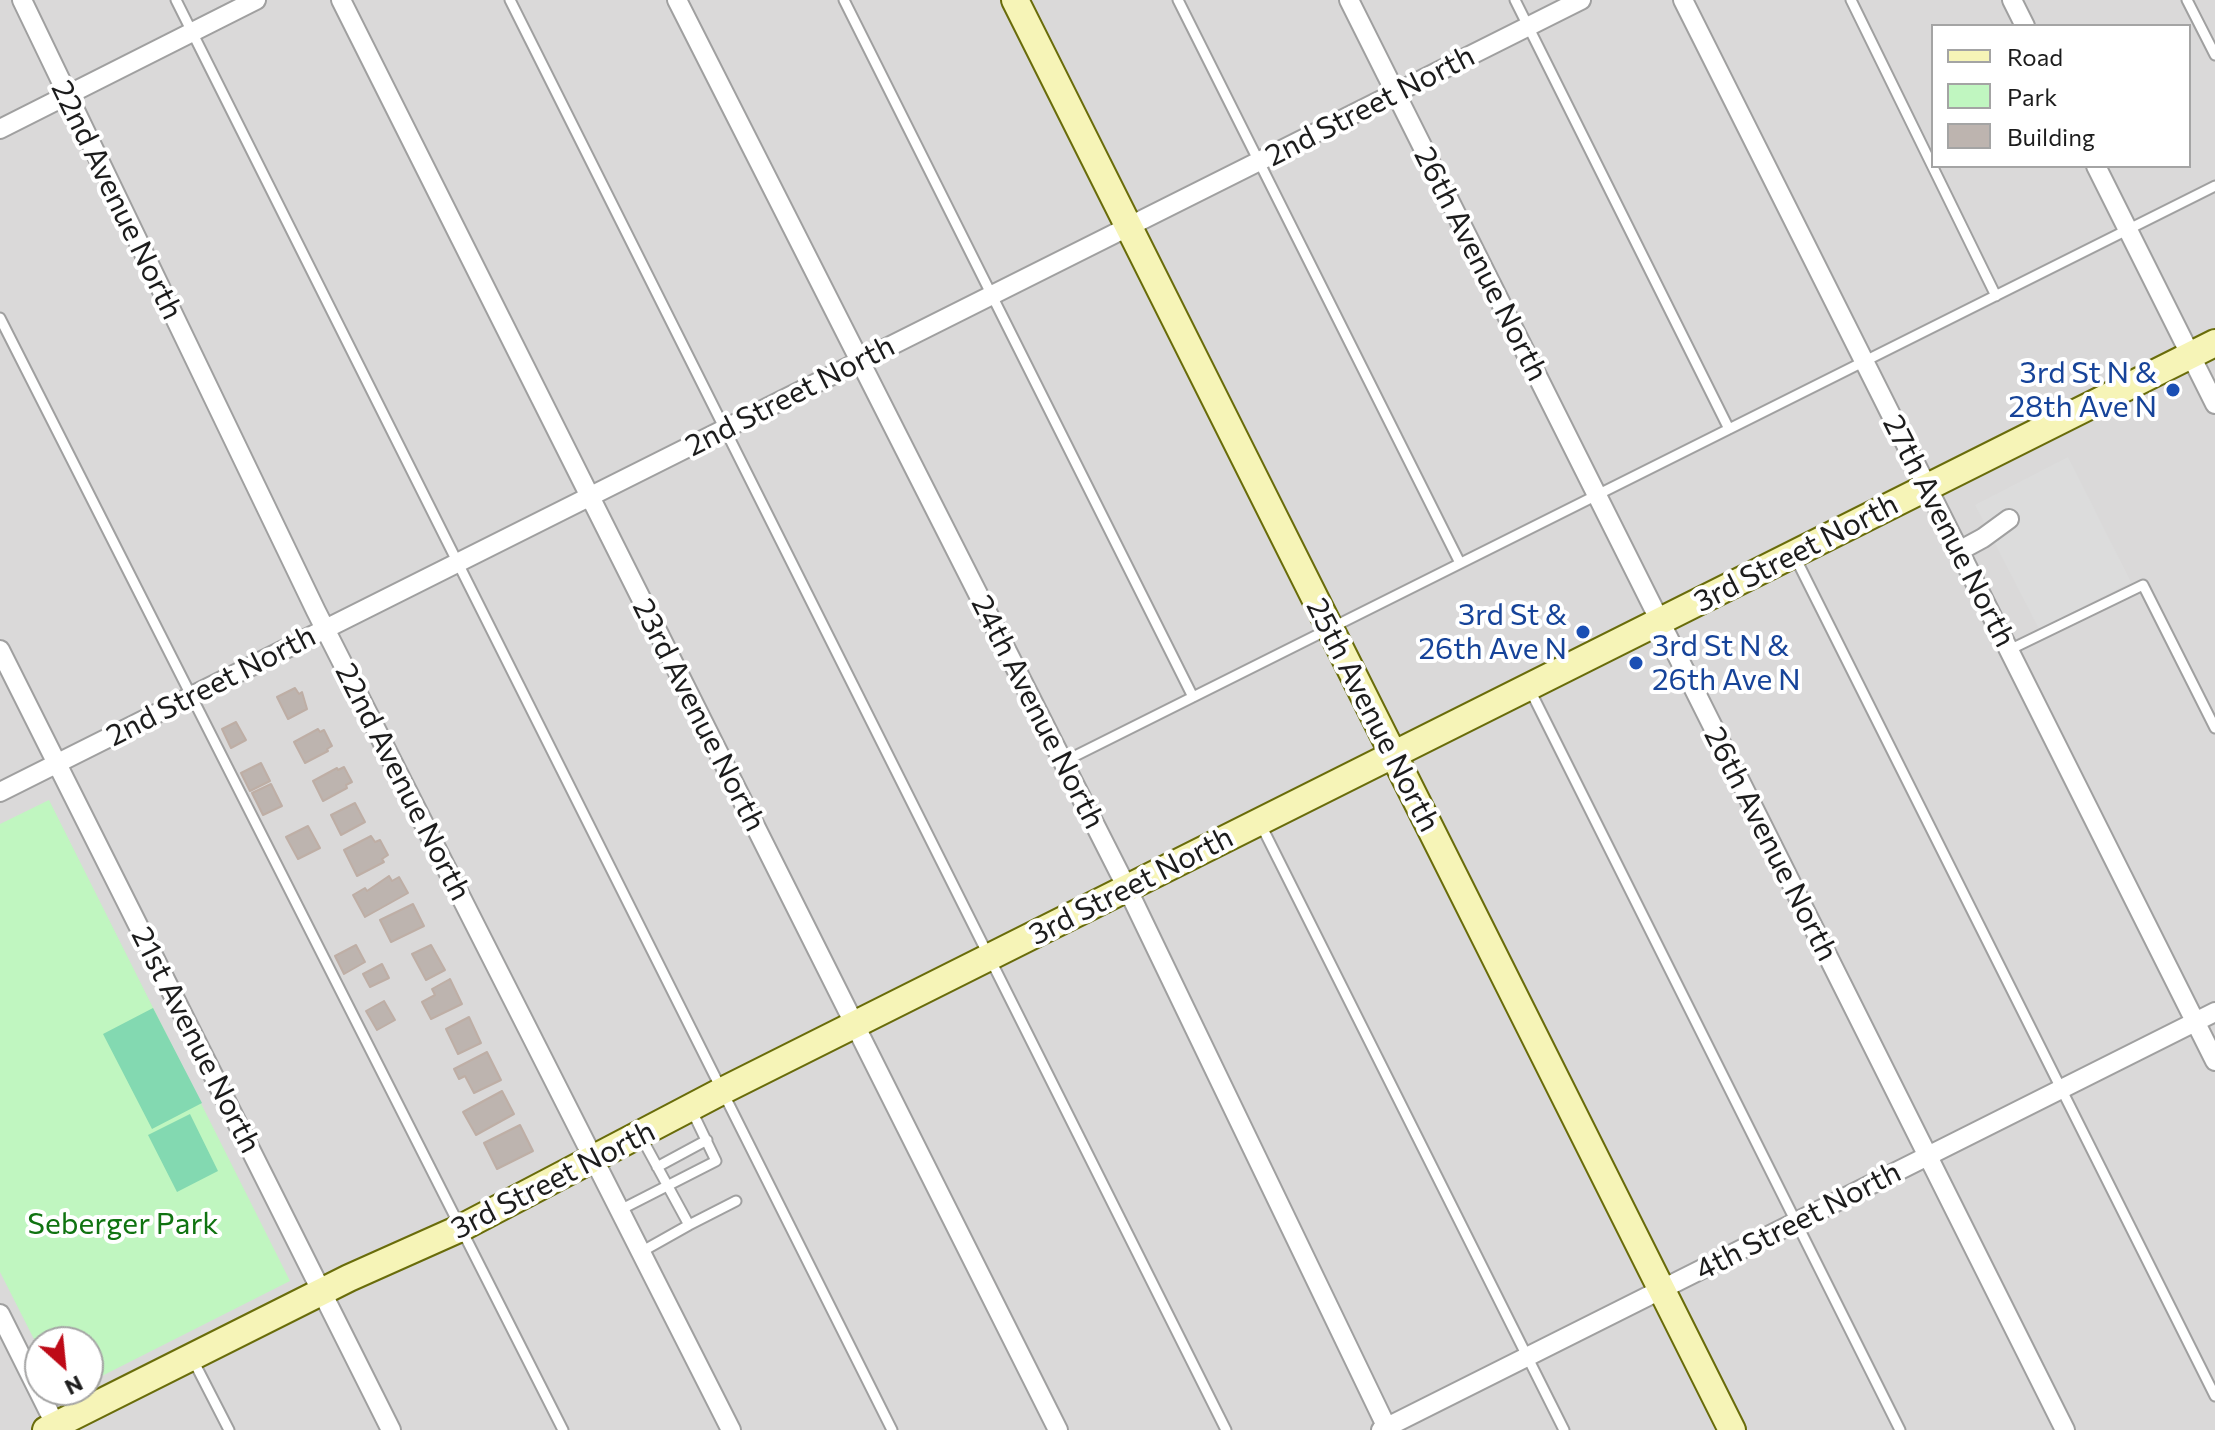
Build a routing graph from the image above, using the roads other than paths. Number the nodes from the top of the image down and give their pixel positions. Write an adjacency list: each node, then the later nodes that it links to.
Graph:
1 (22, 0): 22 (street, 22nd Avenue North)
2 (176, 0): 19 (lane)
3 (256, 0): 19 (street)
4 (341, 0): 43 (street, 23rd Avenue North)
5 (510, 0): 39 (lane)
6 (677, 0): 37 (street, 24th Avenue North)
7 (844, 0): 31 (lane)
8 (1015, 0): 29 (main road, 25th Avenue North)
9 (1178, 0): 24 (lane)
10 (1349, 0): 21 (street, 26th Avenue North)
11 (1515, 0): 18 (lane)
12 (1581, 0): 18 (street, 2nd Street North)
13 (1683, 0): 36 (street, 27th Avenue North)
14 (1851, 0): 25 (lane)
15 (2012, 0): 17 (street)
16 (2187, 0): 20 (lane)
17 (2024, 24)
18 (1528, 26): 21 (street, 2nd Street North); 40 (lane)
19 (192, 33): 22 (street); 47 (lane)
20 (2215, 55)
21 (1395, 93): 24 (street, 2nd Street North); 42 (street, 26th Avenue North)
22 (66, 95): 23 (street); 50 (street, 22nd Avenue North)
23 (0, 129)
24 (1259, 161): 29 (street, 2nd Street North); 48 (lane)
25 (1931, 163)
26 (1933, 168): 32 (lane)
27 (2097, 168): 30 (street)
28 (2215, 186): 30 (lane)
29 (1129, 226): 31 (street, 2nd Street North); 51 (main road, 25th Avenue North)
30 (2128, 230): 32 (lane); 35 (street)
31 (992, 295): 37 (street, 2nd Street North); 56 (lane)
32 (1996, 296): 36 (lane)
33 (0, 318): 55 (lane)
34 (2215, 343): 35 (main road, 3rd Street North)
35 (2190, 355): 38 (street); 41 (main road, 3rd Street North)
36 (1864, 361): 40 (lane); 41 (street, 27th Avenue North)
37 (859, 362): 39 (street, 2nd Street North); 59 (street, 24th Avenue North)
38 (2215, 404)
39 (725, 429): 43 (street, 2nd Street North); 64 (lane)
40 (1729, 429): 42 (lane)
41 (1927, 487): 45 (street, 27th Avenue North); 46 (main road, 3rd Street North)
42 (1597, 495): 48 (lane); 49 (street, 26th Avenue North)
43 (590, 497): 47 (street, 2nd Street North); 67 (street, 23rd Avenue North)
44 (2009, 519): 45 (street)
45 (1959, 551): 53 (street, 27th Avenue North)
46 (1794, 554): 49 (main road, 3rd Street North); 69 (lane)
47 (457, 563): 50 (street, 2nd Street North); 70 (lane)
48 (1460, 563): 51 (lane)
49 (1660, 621): 54 (main road, 3rd Street North); 74 (street, 26th Avenue North)
50 (325, 629): 55 (street, 2nd Street North); 75 (street, 22nd Avenue North)
51 (1330, 629): 56 (lane); 58 (main road, 25th Avenue North)
52 (0, 650): 60 (street, 21st Avenue North)
53 (2009, 650): 57 (lane); 66 (street, 27th Avenue North)
54 (1529, 687): 58 (main road, 3rd Street North); 80 (lane)
55 (190, 697): 60 (street, 2nd Street North); 82 (lane)
56 (1193, 697): 59 (lane)
57 (2215, 728)
58 (1393, 755): 62 (main road, 3rd Street North); 84 (main road, 25th Avenue North)
59 (1063, 762): 63 (street, 24th Avenue North)
60 (57, 764): 61 (street, 2nd Street North); 85 (street, 21st Avenue North)
61 (0, 792)
62 (1260, 822): 63 (main road, 3rd Street North); 87 (lane)
63 (1127, 888): 64 (main road, 3rd Street North); 91 (street, 24th Avenue North)
64 (990, 957): 67 (main road, 3rd Street North); 98 (lane)
65 (2215, 1012): 66 (street, 4th Street North)
66 (2195, 1022): 68 (street, 27th Avenue North); 69 (street, 4th Street North)
67 (854, 1025): 70 (main road, 3rd Street North); 97 (street, 23rd Avenue North)
68 (2215, 1061)
69 (2062, 1089): 74 (street, 4th Street North); 89 (lane)
70 (722, 1091): 71 (main road, 3rd Street North); 96 (lane)
71 (691, 1108): 72 (main road, 3rd Street North); 73 (lane)
72 (640, 1135): 75 (main road, 3rd Street North); 76 (lane)
73 (707, 1140): 76 (lane); 77 (lane)
74 (1928, 1156): 80 (street, 4th Street North); 102 (street, 26th Avenue North)
75 (594, 1160): 79 (street, 22nd Avenue North); 82 (main road, 3rd Street North)
76 (657, 1167): 77 (lane)
77 (668, 1186): 79 (lane); 81 (lane)
78 (736, 1201): 81 (lane)
79 (620, 1210): 83 (street, 22nd Avenue North)
80 (1796, 1222): 84 (street, 4th Street North); 101 (lane)
81 (689, 1225): 83 (lane)
82 (461, 1228): 85 (main road, 3rd Street North); 94 (lane)
83 (641, 1252): 95 (street, 22nd Avenue North)
84 (1661, 1290): 87 (street, 4th Street North); 100 (main road, 25th Avenue North)
85 (322, 1292): 88 (main road, 3rd Street North); 93 (street, 21st Avenue North)
86 (0, 1314): 90 (street)
87 (1528, 1356): 91 (street, 4th Street North); 99 (lane)
88 (192, 1357): 90 (main road, 3rd Street North); 92 (lane)
89 (2215, 1396)
90 (53, 1428)
91 (1385, 1429)
92 (229, 1430)
93 (391, 1430)
94 (563, 1430)
95 (731, 1430)
96 (892, 1430)
97 (1058, 1430)
98 (1226, 1430)
99 (1564, 1430)
100 (1732, 1430)
101 (1900, 1430)
102 (2065, 1430)

